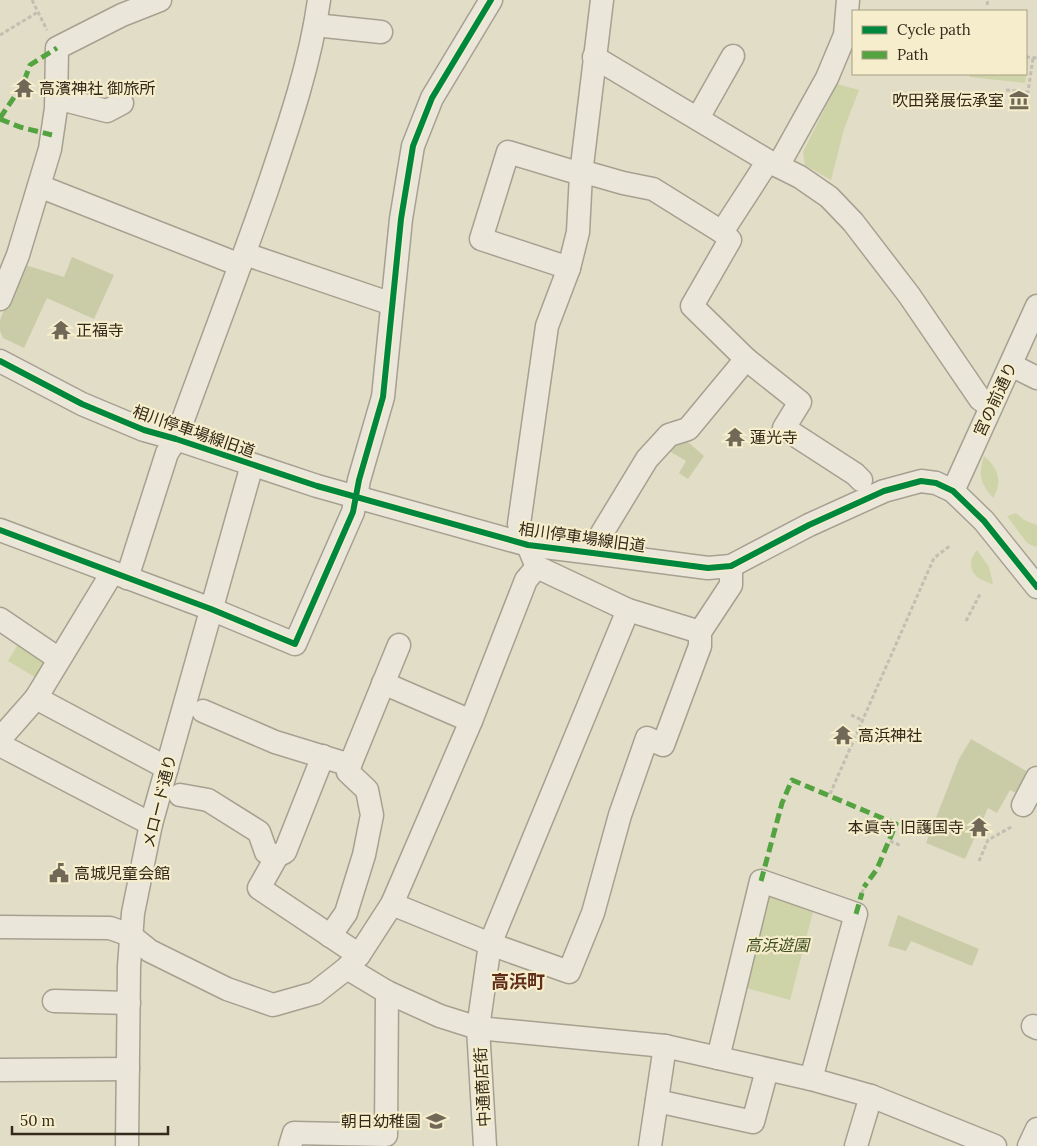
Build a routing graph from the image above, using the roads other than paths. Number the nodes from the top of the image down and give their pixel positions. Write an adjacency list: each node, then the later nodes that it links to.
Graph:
1 (319, 0): 6 (street)
2 (491, 0): 20 (street)
3 (602, 0): 9 (street)
4 (848, 0): 13 (street)
5 (157, 1): 10 (street)
6 (315, 25): 7 (street); 17 (street)
7 (381, 32)
8 (733, 56): 12 (street)
9 (594, 57): 12 (street); 14 (street)
10 (56, 91): 11 (street); 15 (street)
11 (122, 102)
12 (698, 118): 13 (street)
13 (773, 163): 16 (street); 26 (street)
14 (580, 174): 16 (street); 18 (street); 18 (street)
15 (39, 186): 17 (street); 19 (street)
16 (722, 232): 22 (street)
17 (243, 259): 20 (street); 27 (street)
18 (569, 268): 34 (street)
19 (0, 299)
20 (392, 304): 31 (street)
21 (1037, 306): 24 (street, 宮の前通り)
22 (746, 359): 29 (street); 33 (street)
23 (0, 361): 27 (street, 相川停車場線旧道)
24 (1011, 365): 25 (street); 26 (street, 宮の前通り)
25 (1037, 378)
26 (991, 407): 30 (street, 宮の前通り)
27 (176, 439): 28 (street, 相川停車場線旧道); 37 (street)
28 (252, 465): 31 (street, 相川停車場線旧道); 39 (street, メロード通り)
29 (861, 480)
30 (953, 491): 35 (street, 相川停車場線旧道); 38 (street, 相川停車場線旧道)
31 (357, 498): 34 (street, 相川停車場線旧道); 39 (street)
32 (0, 530): 37 (street)
33 (602, 533)
34 (528, 545): 35 (street, 相川停車場線旧道); 36 (street)
35 (730, 566): 42 (street)
36 (537, 567): 40 (street); 48 (street)
37 (120, 575): 39 (street); 44 (street)
38 (1037, 587)
39 (211, 609): 53 (street, メロード通り)
40 (628, 610): 42 (street); 63 (street, 中通商店街)
41 (0, 619): 44 (street)
42 (700, 632): 63 (street)
43 (398, 645): 45 (street)
44 (59, 659): 46 (street)
45 (383, 683): 48 (street); 52 (street)
46 (36, 698): 49 (street); 53 (street)
47 (203, 712): 51 (street)
48 (471, 721): 59 (street)
49 (0, 739)
50 (0, 745): 57 (street)
51 (323, 756): 52 (street); 58 (street)
52 (350, 765): 62 (street)
53 (166, 768): 57 (street, メロード通り)
54 (1037, 778): 56 (street)
55 (180, 795): 58 (street)
56 (1023, 805)
57 (151, 824): 61 (street, メロード通り)
58 (278, 856): 62 (street)
59 (392, 904): 63 (street); 64 (street)
60 (0, 927): 61 (street)
61 (130, 935): 64 (street); 67 (street, メロード通り)
62 (330, 936): 64 (street)
63 (490, 944): 68 (street, 中通商店街)
64 (353, 962): 65 (street)
65 (387, 992): 68 (street); 78 (street)
66 (54, 1001): 67 (street)
67 (129, 1003): 71 (street, メロード通り)
68 (478, 1028): 69 (street); 81 (street, 中通商店街)
69 (665, 1046): 70 (street); 76 (street)
70 (718, 1058): 73 (street); 74 (street)
71 (128, 1069): 72 (street); 79 (street, メロード通り)
72 (0, 1070)
73 (767, 1070): 74 (street); 76 (street)
74 (811, 1079): 75 (street)
75 (870, 1096): 83 (street); 84 (street)
76 (657, 1101): 82 (street)
77 (1037, 1129): 85 (street)
78 (386, 1141): 80 (street)
79 (127, 1146)
80 (290, 1146)
81 (485, 1146)
82 (650, 1146)
83 (856, 1146)
84 (995, 1146)
85 (1029, 1146)

